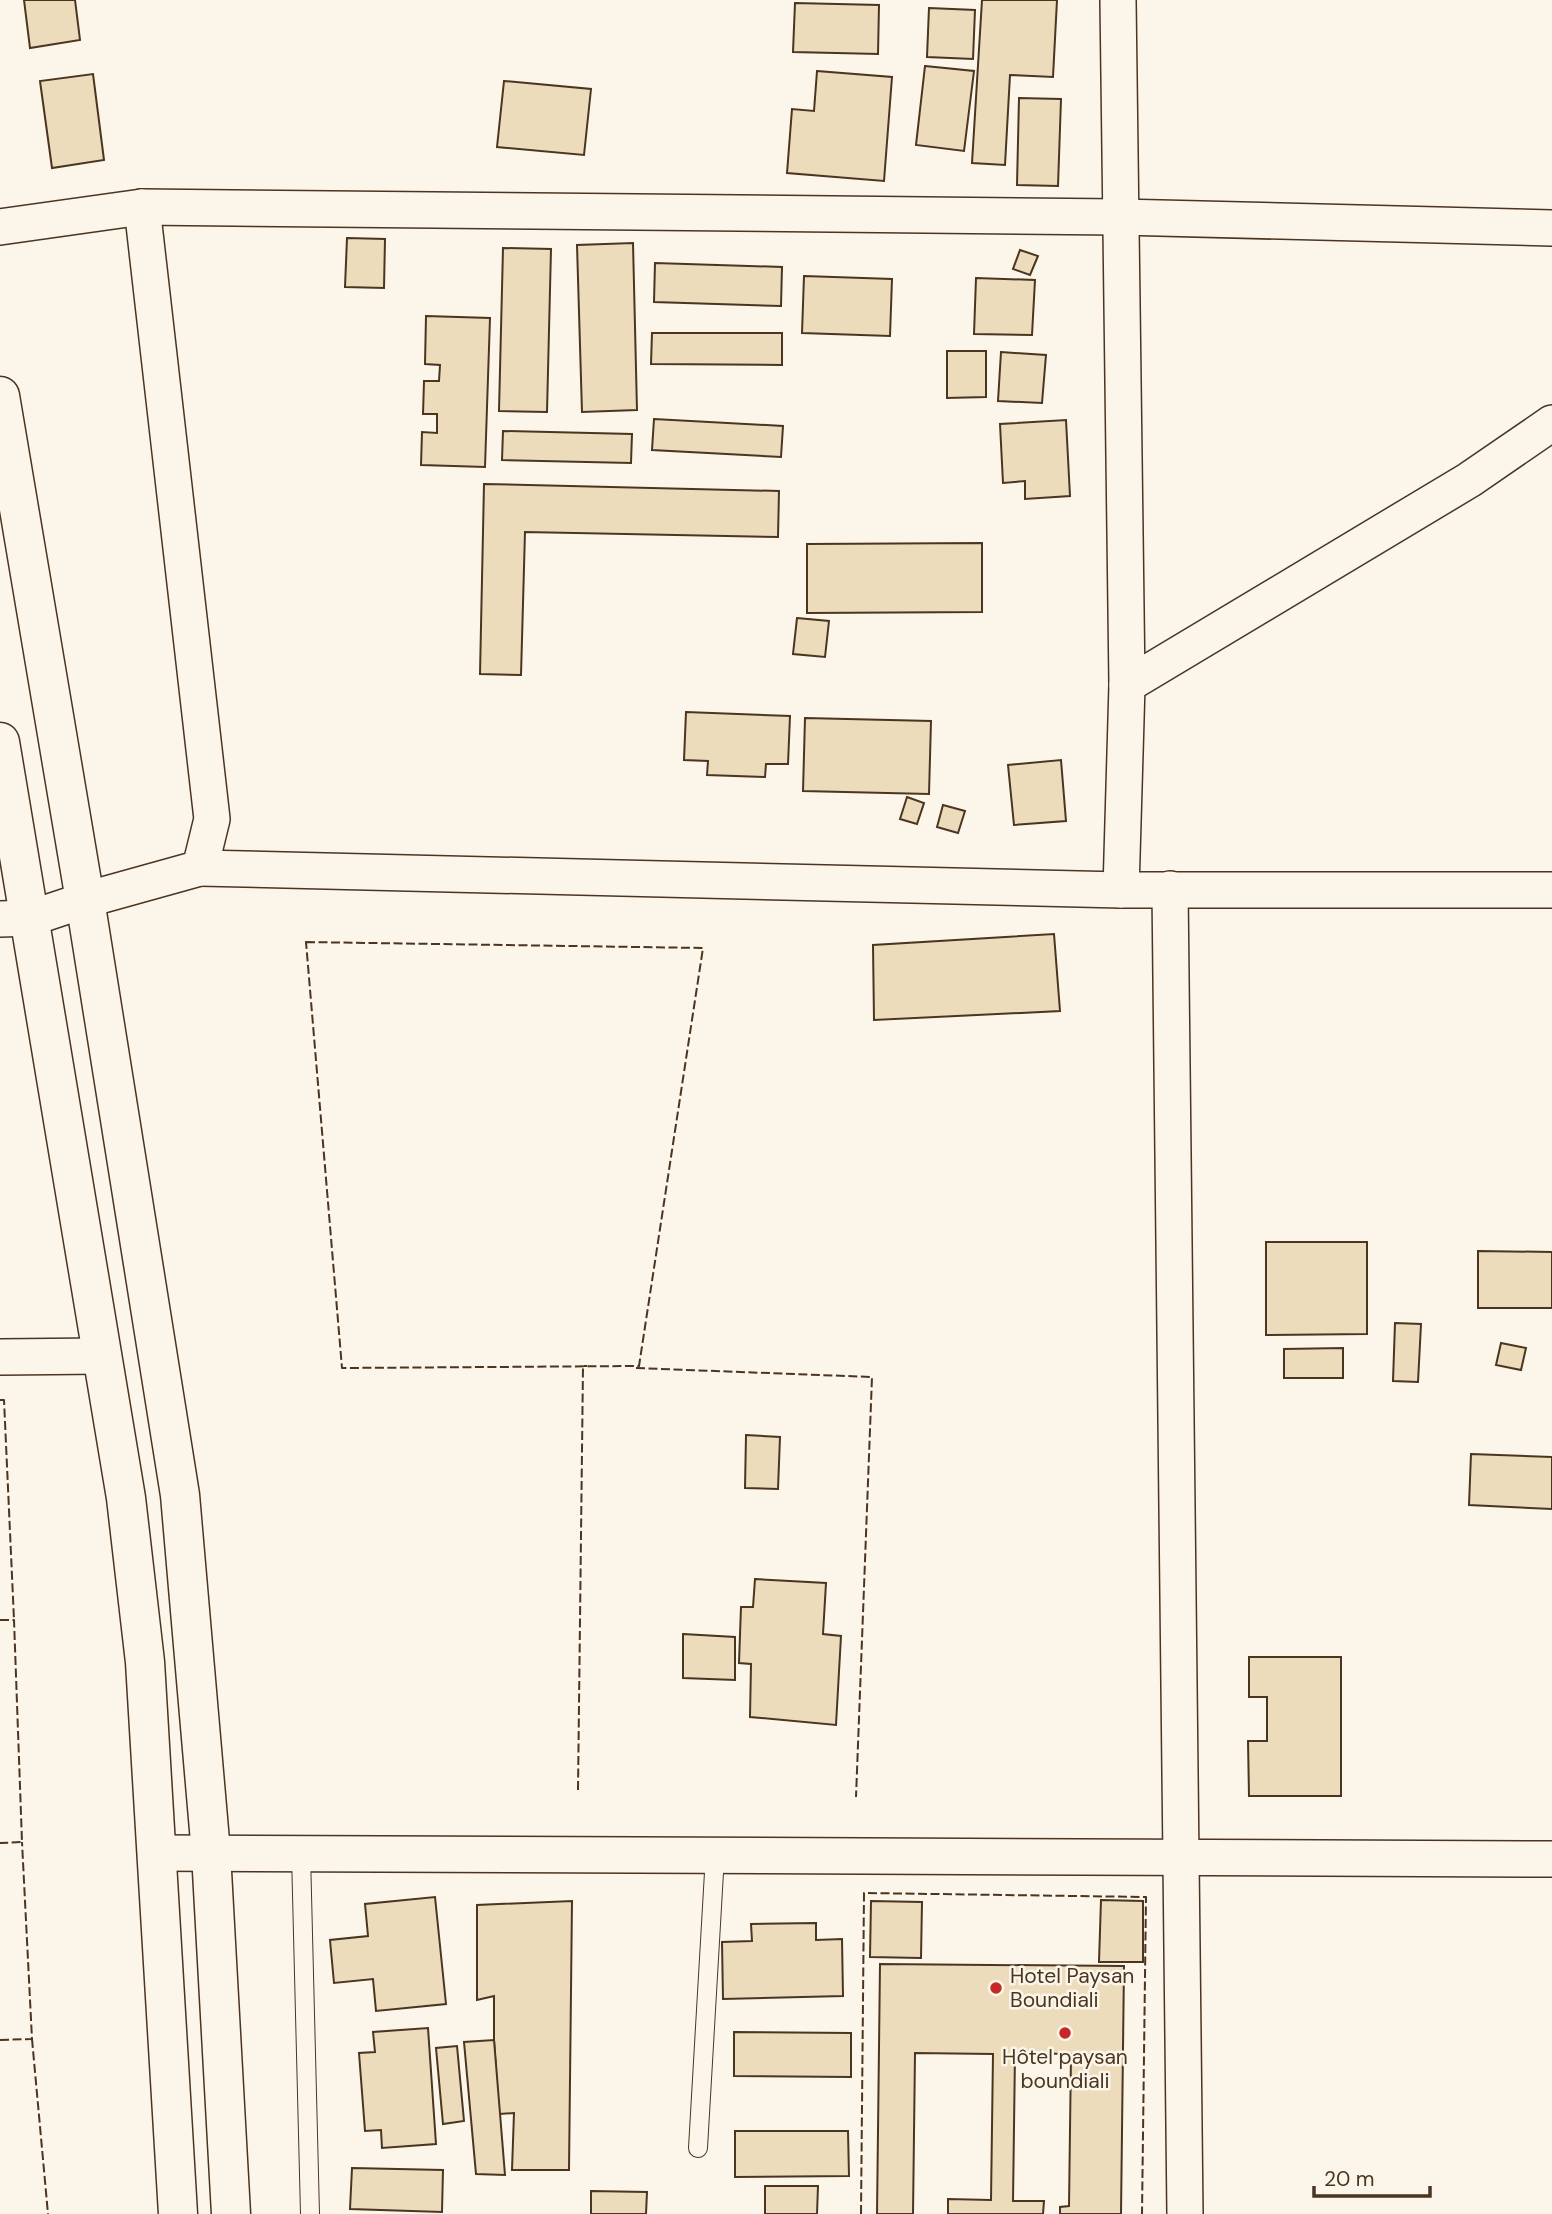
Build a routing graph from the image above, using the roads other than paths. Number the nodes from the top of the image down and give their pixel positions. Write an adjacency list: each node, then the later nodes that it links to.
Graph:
1 (1118, 0): 3 (street)
2 (142, 207): 3 (street); 4 (street); 10 (street)
3 (1120, 217): 5 (street); 8 (street)
4 (0, 227)
5 (1552, 228)
6 (0, 396): 14 (main road)
7 (1552, 423): 8 (street)
8 (1127, 685): 12 (street)
9 (0, 742): 15 (main road)
10 (200, 868): 12 (street); 14 (street)
11 (1170, 889): 12 (street); 13 (street); 22 (street)
12 (1121, 890)
13 (1552, 890)
14 (85, 900): 15 (street); 19 (main road)
15 (15, 918): 16 (main road)
16 (103, 1356): 17 (street); 18 (main road)
17 (0, 1357)
18 (157, 1853): 19 (street); 25 (main road)
19 (211, 1853): 20 (street); 26 (main road)
20 (301, 1854): 21 (street); 27 (lane)
21 (715, 1856): 22 (street); 24 (lane)
22 (1181, 1857): 23 (street); 28 (street)
23 (1552, 1858)
24 (698, 2148)
25 (178, 2214)
26 (231, 2214)
27 (310, 2214)
28 (1185, 2214)

